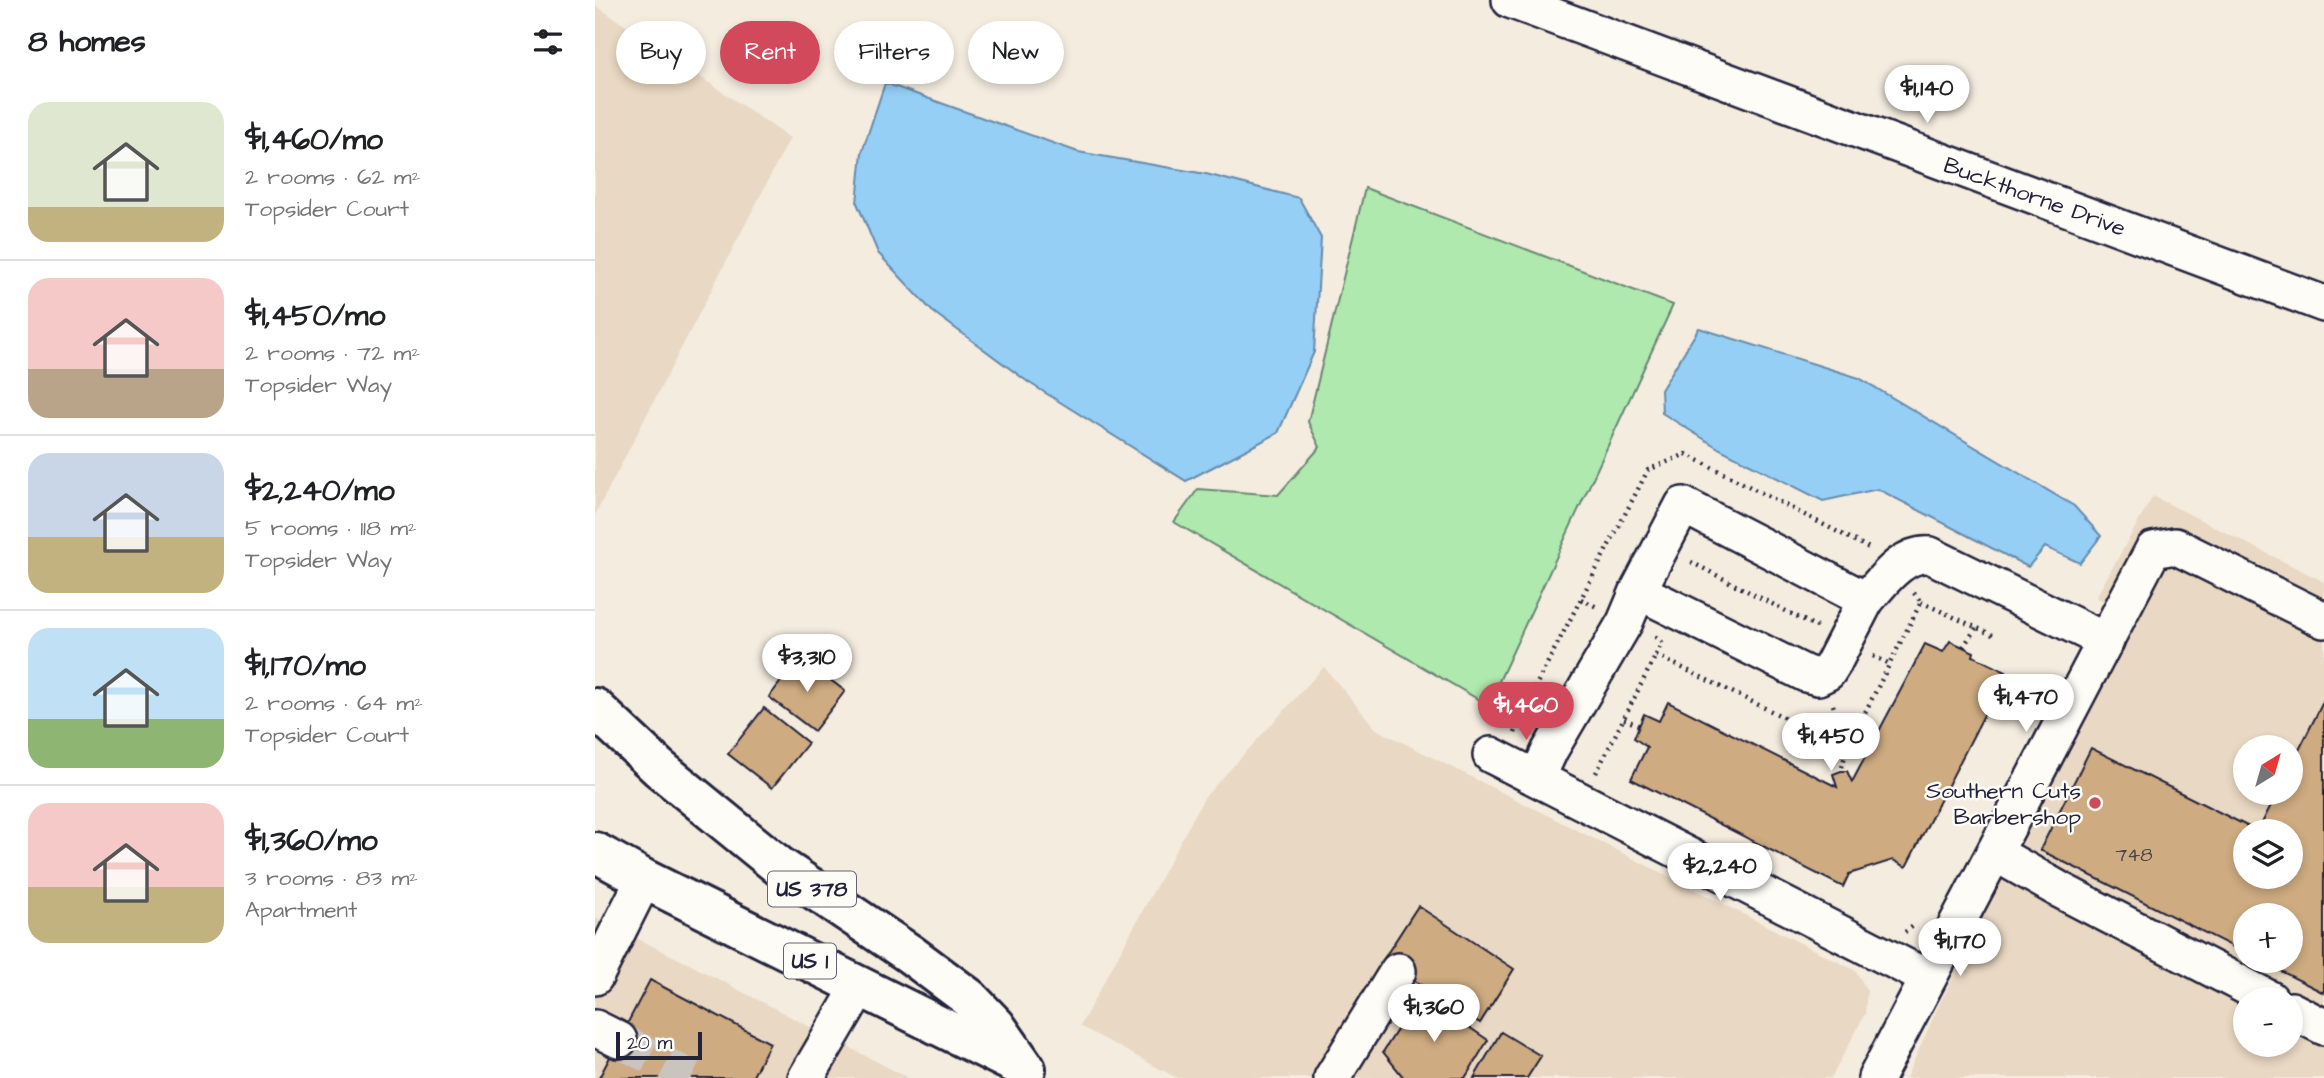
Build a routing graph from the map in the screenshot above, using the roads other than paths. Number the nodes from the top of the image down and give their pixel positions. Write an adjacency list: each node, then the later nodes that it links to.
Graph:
1 (1510, 0): 2 (street, Buckthorne Drive)
2 (2324, 304)
3 (1638, 591): 4 (street); 4 (street); 9 (street)
4 (1866, 600): 6 (street)
5 (2324, 620): 6 (street)
6 (2106, 641): 11 (street)
7 (595, 708): 20 (main road, US 378)
8 (1491, 755): 9 (street)
9 (1537, 778): 15 (street)
10 (595, 852): 12 (main road, US 1)
11 (1995, 853): 15 (street); 17 (street)
12 (644, 879): 14 (street); 16 (main road, US 1)
13 (1398, 971): 22 (street)
14 (595, 977)
15 (1928, 978): 23 (street)
16 (860, 986): 20 (main road, US 1); 21 (street)
17 (2247, 987)
18 (2303, 1016): 19 (street)
19 (2324, 1027)
20 (1035, 1074)
21 (806, 1078)
22 (1332, 1078)
23 (1876, 1078)

